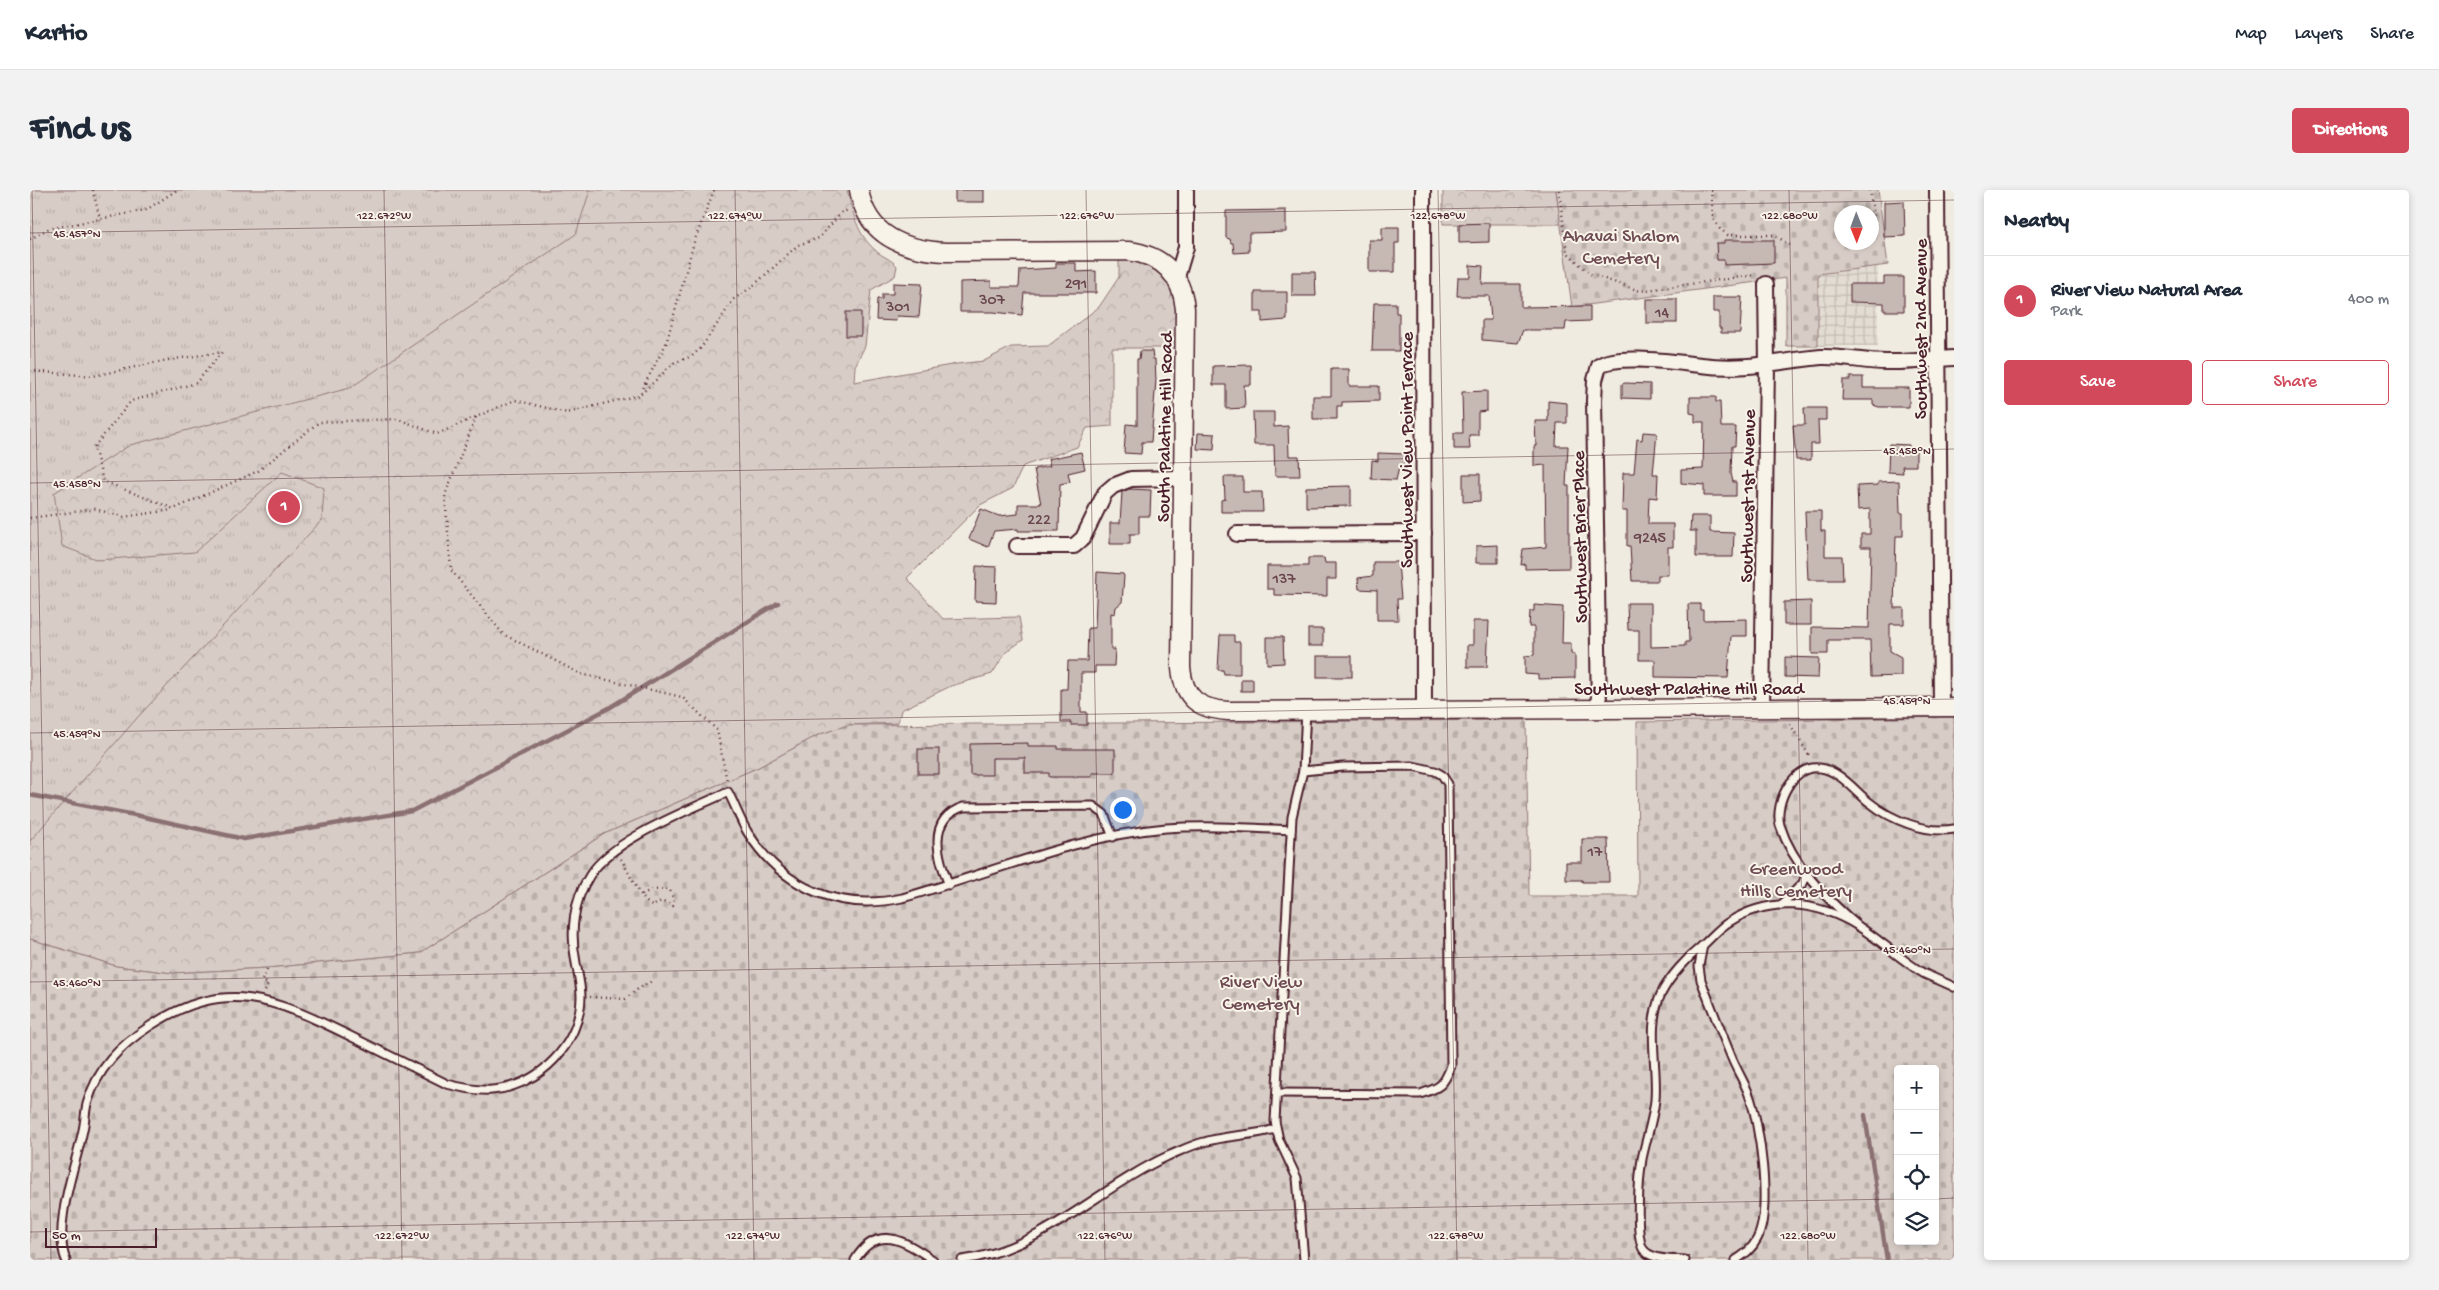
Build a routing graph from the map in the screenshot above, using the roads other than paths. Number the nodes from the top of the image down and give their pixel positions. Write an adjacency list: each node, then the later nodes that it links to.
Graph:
1 (858, 190): 5 (street)
2 (1186, 190): 5 (street)
3 (1423, 190): 11 (street, Southwest View Point Terrace)
4 (1937, 190): 8 (street, Southwest 2nd Avenue)
5 (1177, 276): 10 (street, South Palatine Hill Road)
6 (1761, 279): 9 (street, Southwest 1st Avenue)
7 (1954, 358): 8 (street)
8 (1938, 360): 9 (street); 14 (street, Southwest 2nd Avenue)
9 (1767, 365): 15 (street, Southwest 1st Avenue); 17 (street, Southwest Brier Place)
10 (1183, 478): 13 (street); 18 (street, South Palatine Hill Road)
11 (1424, 533): 12 (street); 16 (street, Southwest View Point Terrace)
12 (1238, 534)
13 (1017, 546)
14 (1947, 707): 15 (street, Southwest Palatine Hill Road)
15 (1762, 708): 17 (street, Southwest Palatine Hill Road)
16 (1424, 709): 17 (street, Southwest Palatine Hill Road); 18 (street, South Palatine Hill Road)
17 (1599, 709)
18 (1306, 710): 19 (lane)
19 (1303, 771): 21 (lane); 29 (lane)
20 (1954, 829): 23 (lane)
21 (1291, 830): 22 (lane); 29 (lane)
22 (1112, 837): 24 (lane); 24 (lane)
23 (1806, 873): 25 (lane); 26 (lane)
24 (949, 885): 31 (lane)
25 (1781, 905): 26 (lane); 27 (lane)
26 (1858, 926): 28 (lane)
27 (1703, 945): 36 (lane); 37 (lane)
28 (1954, 987)
29 (1278, 1093): 30 (lane)
30 (1275, 1129): 34 (lane); 35 (lane)
31 (66, 1260)
32 (855, 1260): 33 (lane)
33 (933, 1260)
34 (962, 1260)
35 (1304, 1260)
36 (1685, 1260)
37 (1736, 1260)

